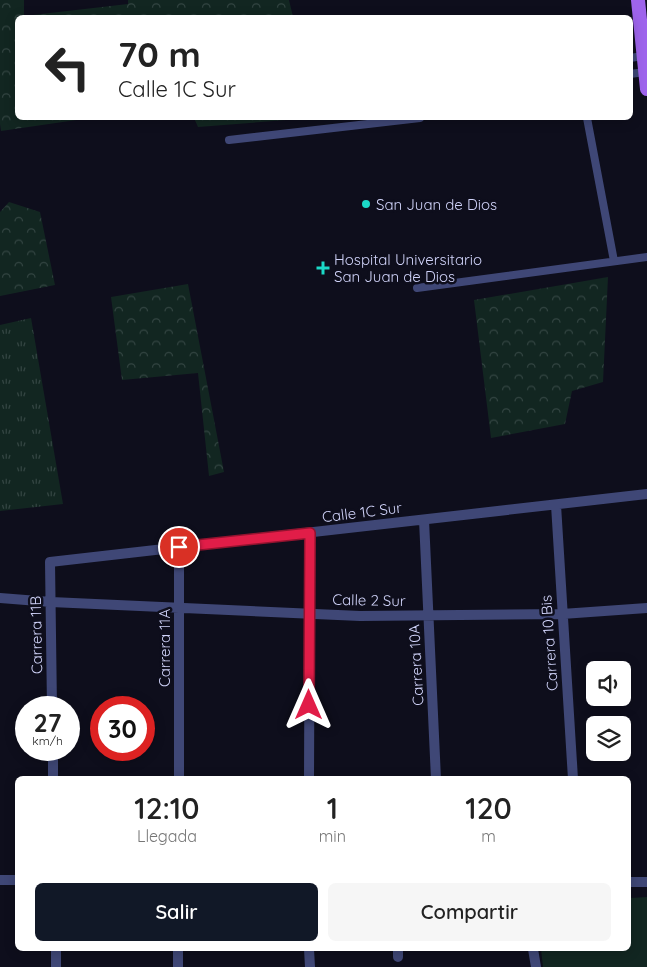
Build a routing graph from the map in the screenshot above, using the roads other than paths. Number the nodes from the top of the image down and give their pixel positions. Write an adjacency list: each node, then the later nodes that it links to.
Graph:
1 (638, 0): 2 (main road)
2 (636, 57): 3 (main road)
3 (645, 72): 4 (lane); 5 (main road)
4 (633, 74)
5 (647, 89)
6 (403, 120): 8 (lane)
7 (587, 120): 10 (lane)
8 (229, 140)
9 (647, 257): 10 (lane)
10 (614, 261): 11 (lane)
11 (416, 288)
12 (647, 494): 13 (street, Calle 1C Sur)
13 (556, 505): 14 (street, Calle 1C Sur); 23 (street, Carrera 10 Bis)
14 (424, 520): 15 (street, Calle 1C Sur); 24 (street, Carrera 10A)
15 (310, 533): 16 (street, Calle 1C Sur); 22 (street)
16 (179, 547): 17 (street, Calle 1C Sur); 20 (street, Carrera 11A)
17 (50, 562): 19 (street, Carrera 11B)
18 (0, 598): 19 (street, Calle 2 Sur)
19 (51, 602): 20 (street, Calle 2 Sur); 25 (street, Carrera 11B)
20 (179, 608): 22 (street, Calle 2 Sur); 28 (street, Carrera 11A)
21 (647, 608): 23 (street, Calle 2 Sur)
22 (310, 613): 24 (street, Calle 2 Sur); 29 (street)
23 (562, 614): 24 (street, Calle 2 Sur); 31 (street, Carrera 10 Bis)
24 (428, 615): 30 (street, Carrera 10A)
25 (52, 696)
26 (53, 761): 27 (street)
27 (53, 776)
28 (179, 776)
29 (309, 776)
30 (436, 776)
31 (573, 776)
32 (0, 880): 33 (street)
33 (15, 880)
34 (631, 882): 35 (street)
35 (647, 882)
36 (56, 951): 40 (street)
37 (178, 951): 41 (street)
38 (309, 951): 42 (street)
39 (534, 951): 43 (street)
40 (56, 967)
41 (178, 967)
42 (310, 967)
43 (536, 967)

